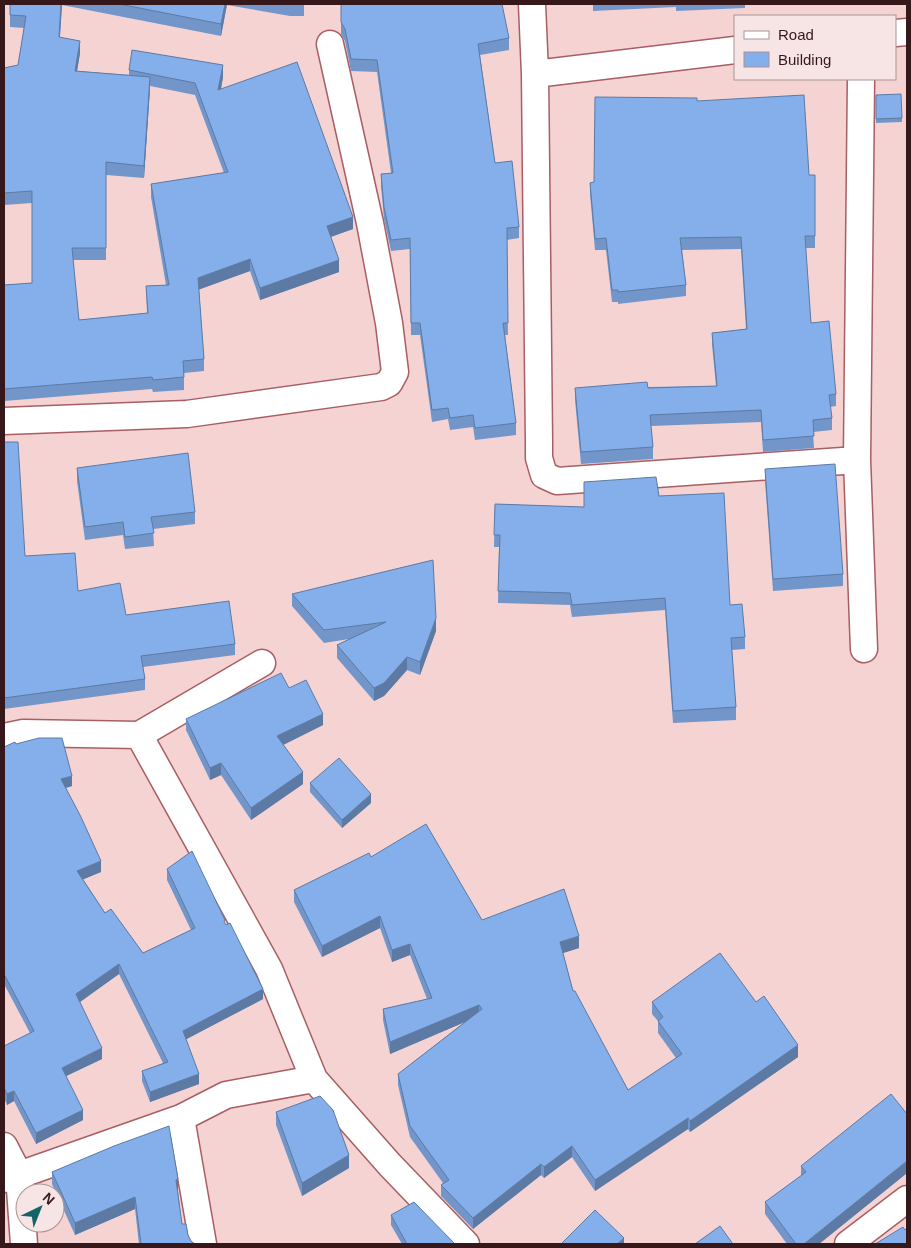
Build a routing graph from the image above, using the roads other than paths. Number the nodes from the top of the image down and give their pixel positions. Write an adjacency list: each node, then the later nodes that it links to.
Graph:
1 (532, 4): 4 (street)
2 (330, 44): 6 (street)
3 (734, 50): 4 (street)
4 (535, 74): 7 (street)
5 (861, 80): 7 (street)
6 (4, 421)
7 (858, 460): 8 (street)
8 (864, 649)
9 (262, 663): 10 (street)
10 (139, 735): 11 (street); 12 (street)
11 (4, 738)
12 (314, 1079): 13 (street); 19 (street)
13 (181, 1118): 15 (street); 18 (street)
14 (4, 1146): 15 (street)
15 (12, 1177): 17 (street)
16 (907, 1199): 20 (street)
17 (24, 1244)
18 (203, 1244)
19 (466, 1244)
20 (848, 1244)

